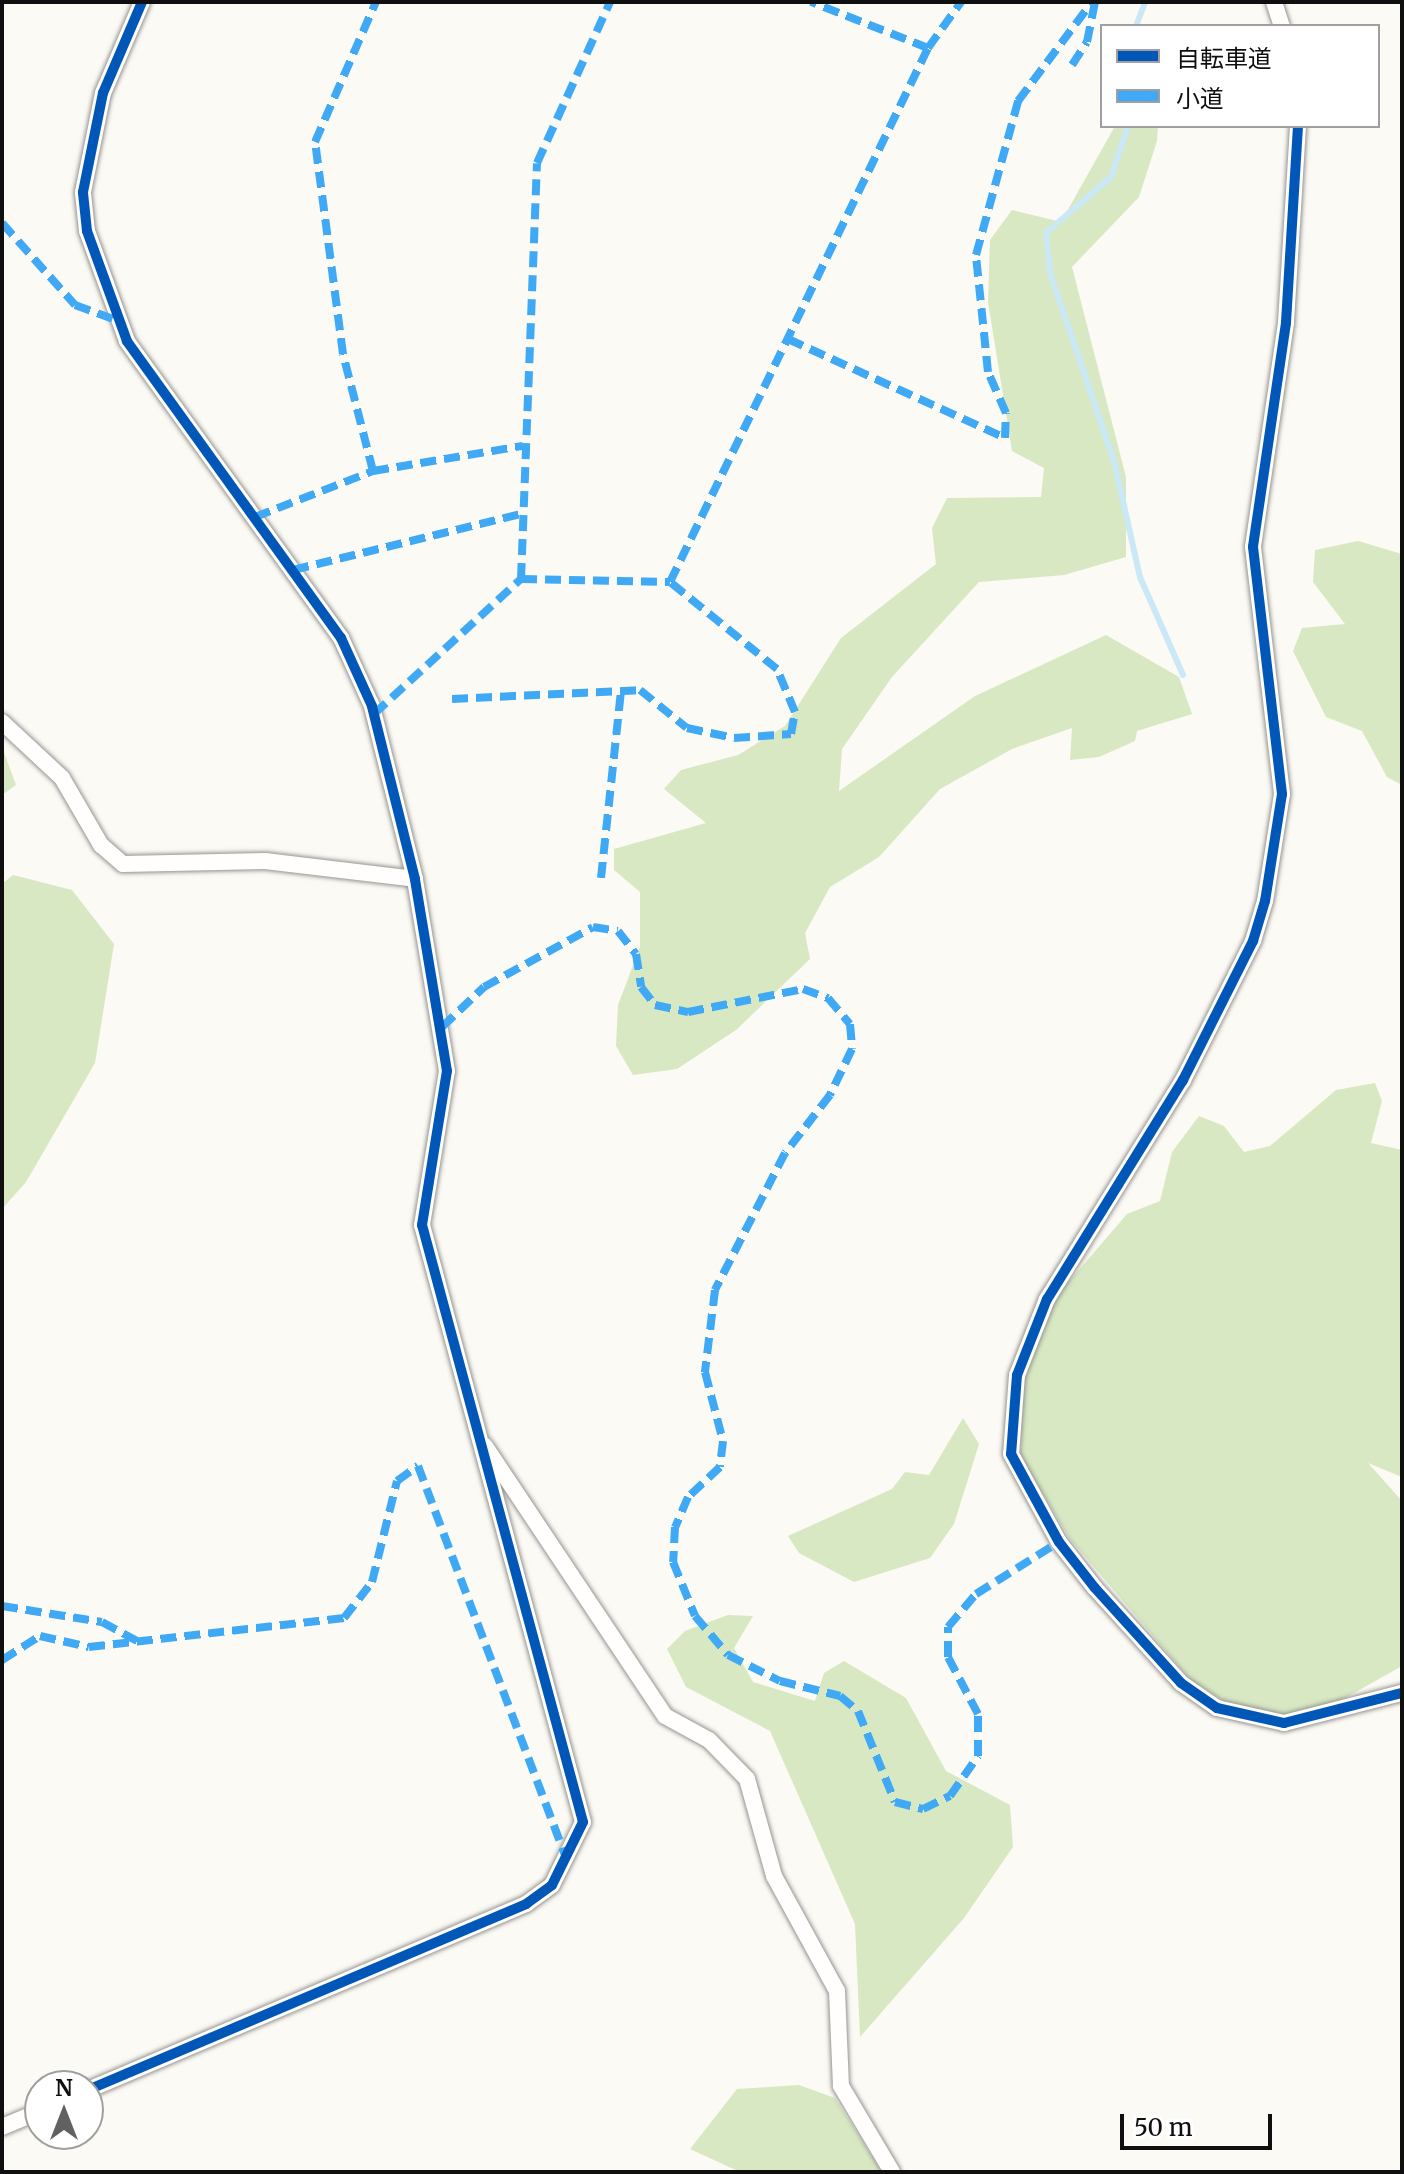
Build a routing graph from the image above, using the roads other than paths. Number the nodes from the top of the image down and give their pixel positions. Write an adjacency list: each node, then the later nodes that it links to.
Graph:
1 (142, 2): 6 (street)
2 (1274, 2): 3 (street)
3 (1281, 24)
4 (1298, 128): 8 (street)
5 (2, 722): 6 (street)
6 (415, 879): 7 (street)
7 (477, 1434): 9 (street); 12 (street)
8 (1402, 1693)
9 (104, 2083)
10 (24, 2118): 11 (street)
11 (2, 2127)
12 (892, 2172)

